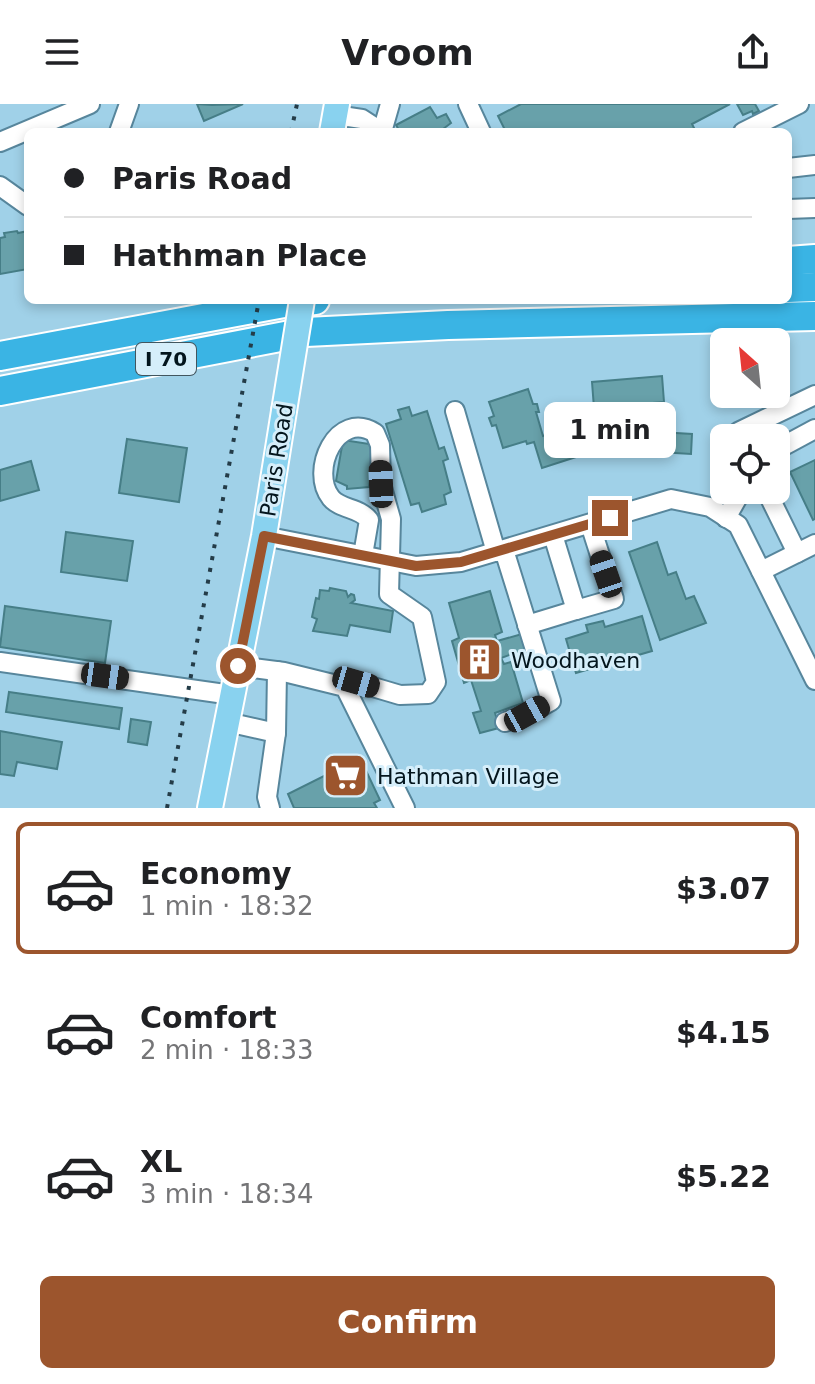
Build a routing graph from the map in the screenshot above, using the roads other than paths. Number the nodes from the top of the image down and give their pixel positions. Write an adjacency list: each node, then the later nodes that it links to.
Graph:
1 (90, 104): 7 (street)
2 (129, 104): 8 (street)
3 (390, 104): 10 (street)
4 (468, 104): 11 (street)
5 (799, 104): 12 (street)
6 (334, 114): 9 (street)
7 (33, 128)
8 (120, 128)
9 (376, 128)
10 (383, 128)
11 (479, 128)
12 (751, 128)
13 (24, 132): 14 (street)
14 (0, 142)
15 (815, 165): 16 (street)
16 (792, 168)
17 (0, 186): 18 (street)
18 (24, 203)
19 (815, 208): 20 (street)
20 (792, 209)
21 (815, 259): 22 (highway)
22 (792, 261)
23 (815, 287): 24 (highway)
24 (792, 288)
25 (279, 304): 28 (highway, I 70)
26 (301, 304): 40 (main road, Paris Road, bridge)
27 (815, 316): 29 (highway, I 70)
28 (0, 356)
29 (0, 391)
30 (815, 395): 32 (street)
31 (455, 411): 42 (street)
32 (755, 424)
33 (815, 429): 34 (street)
34 (790, 442)
35 (734, 504): 37 (street)
36 (773, 504): 43 (street)
37 (726, 518): 38 (street); 46 (street)
38 (590, 524): 39 (street); 47 (street)
39 (553, 535): 42 (street); 47 (street)
40 (264, 536): 44 (street); 50 (main road, Paris Road)
41 (815, 544): 43 (street)
42 (500, 551): 45 (street); 48 (street)
43 (797, 553): 46 (street)
44 (363, 555): 45 (street); 45 (street)
45 (391, 561): 53 (street)
46 (761, 571): 52 (street)
47 (576, 610): 48 (street)
48 (527, 625): 56 (street)
49 (0, 662): 54 (street)
50 (238, 666): 51 (street); 54 (main road, Paris Road)
51 (277, 671): 53 (street); 57 (street)
52 (815, 680)
53 (345, 687): 60 (street)
54 (232, 695): 55 (main road, Paris Road)
55 (227, 722): 57 (street); 58 (main road, Paris Road)
56 (505, 722)
57 (276, 733): 59 (street)
58 (210, 808)
59 (270, 808)
60 (405, 808)

